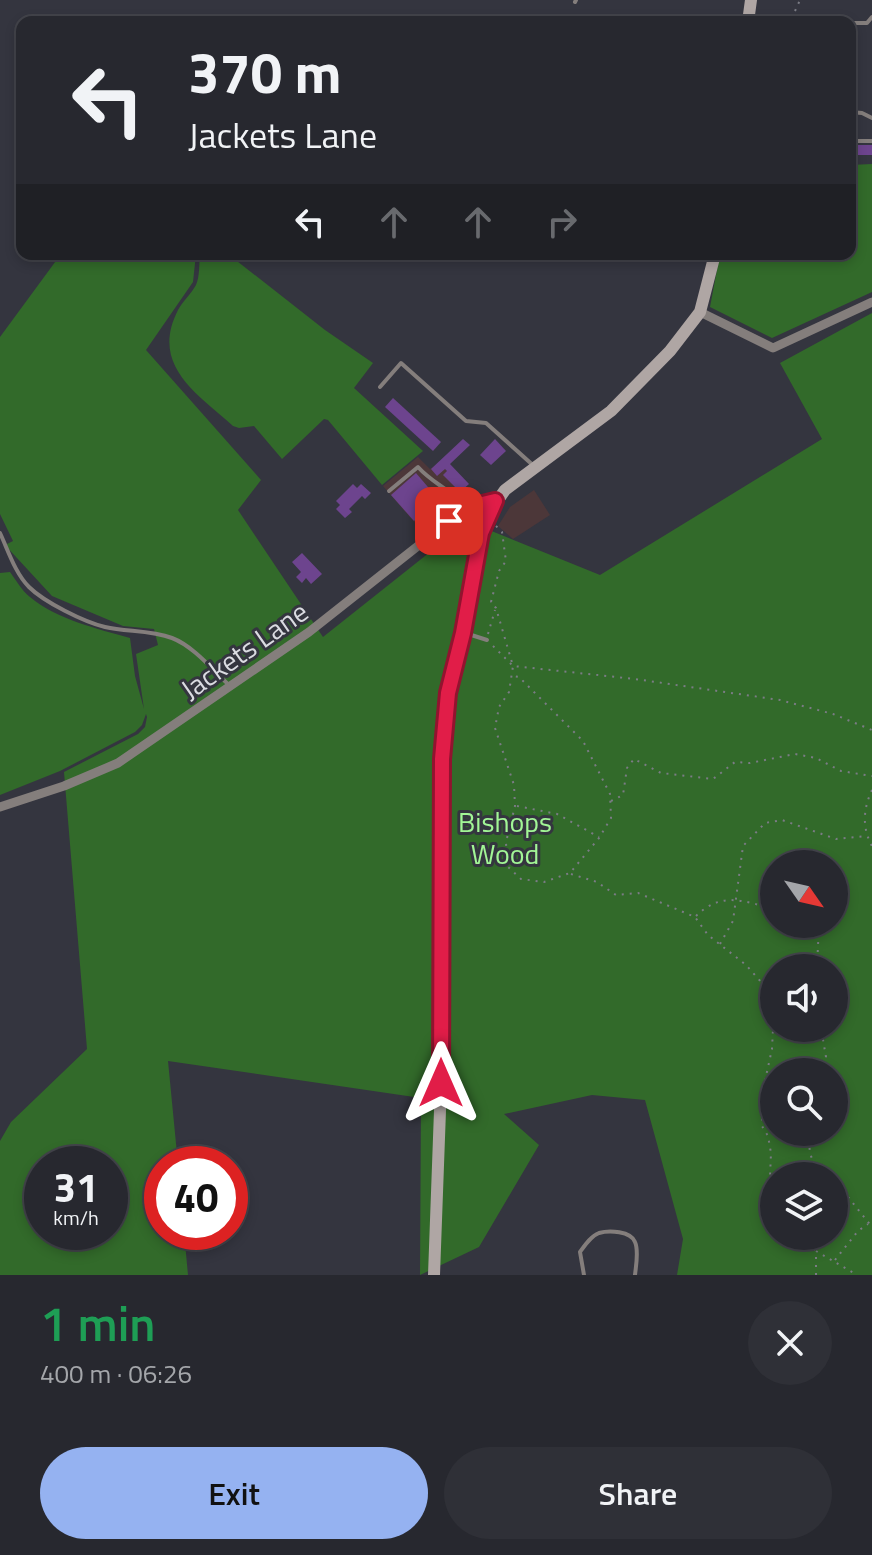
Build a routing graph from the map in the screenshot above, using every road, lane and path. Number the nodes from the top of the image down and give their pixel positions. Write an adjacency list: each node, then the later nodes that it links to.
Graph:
1 (713, 260): 3 (street)
2 (872, 302): 3 (street)
3 (700, 312): 5 (street)
4 (380, 387): 5 (lane)
5 (537, 469): 8 (street)
6 (389, 491): 7 (lane)
7 (451, 493): 9 (lane); 11 (lane)
8 (495, 501): 9 (street, Jackets Lane); 10 (street)
9 (466, 508): 18 (street, Jackets Lane)
10 (485, 521): 13 (path); 14 (street)
11 (419, 523)
12 (0, 533): 18 (lane)
13 (496, 608): 15 (path); 16 (path)
14 (463, 633): 15 (lane); 40 (street)
15 (487, 640): 16 (path)
16 (513, 666): 17 (path); 19 (path)
17 (513, 676): 22 (path); 23 (path)
18 (230, 686): 24 (street, Jackets Lane)
19 (872, 730)
20 (872, 776): 22 (path)
21 (872, 790): 25 (path)
22 (611, 801): 26 (path)
23 (515, 806): 26 (path); 28 (path)
24 (0, 807)
25 (867, 836): 27 (path); 29 (path)
26 (599, 838): 28 (path)
27 (872, 846)
28 (570, 873): 31 (path)
29 (738, 898): 30 (path); 31 (path); 32 (path)
30 (760, 905)
31 (695, 917): 32 (path)
32 (720, 945): 33 (path)
33 (771, 1162)
34 (848, 1197): 35 (path)
35 (868, 1223): 36 (path); 39 (path)
36 (872, 1227)
37 (812, 1250): 38 (path)
38 (816, 1251): 39 (path); 43 (path)
39 (834, 1261): 44 (path)
40 (434, 1275)
41 (584, 1275): 42 (lane)
42 (635, 1275)
43 (816, 1275)
44 (857, 1275)

